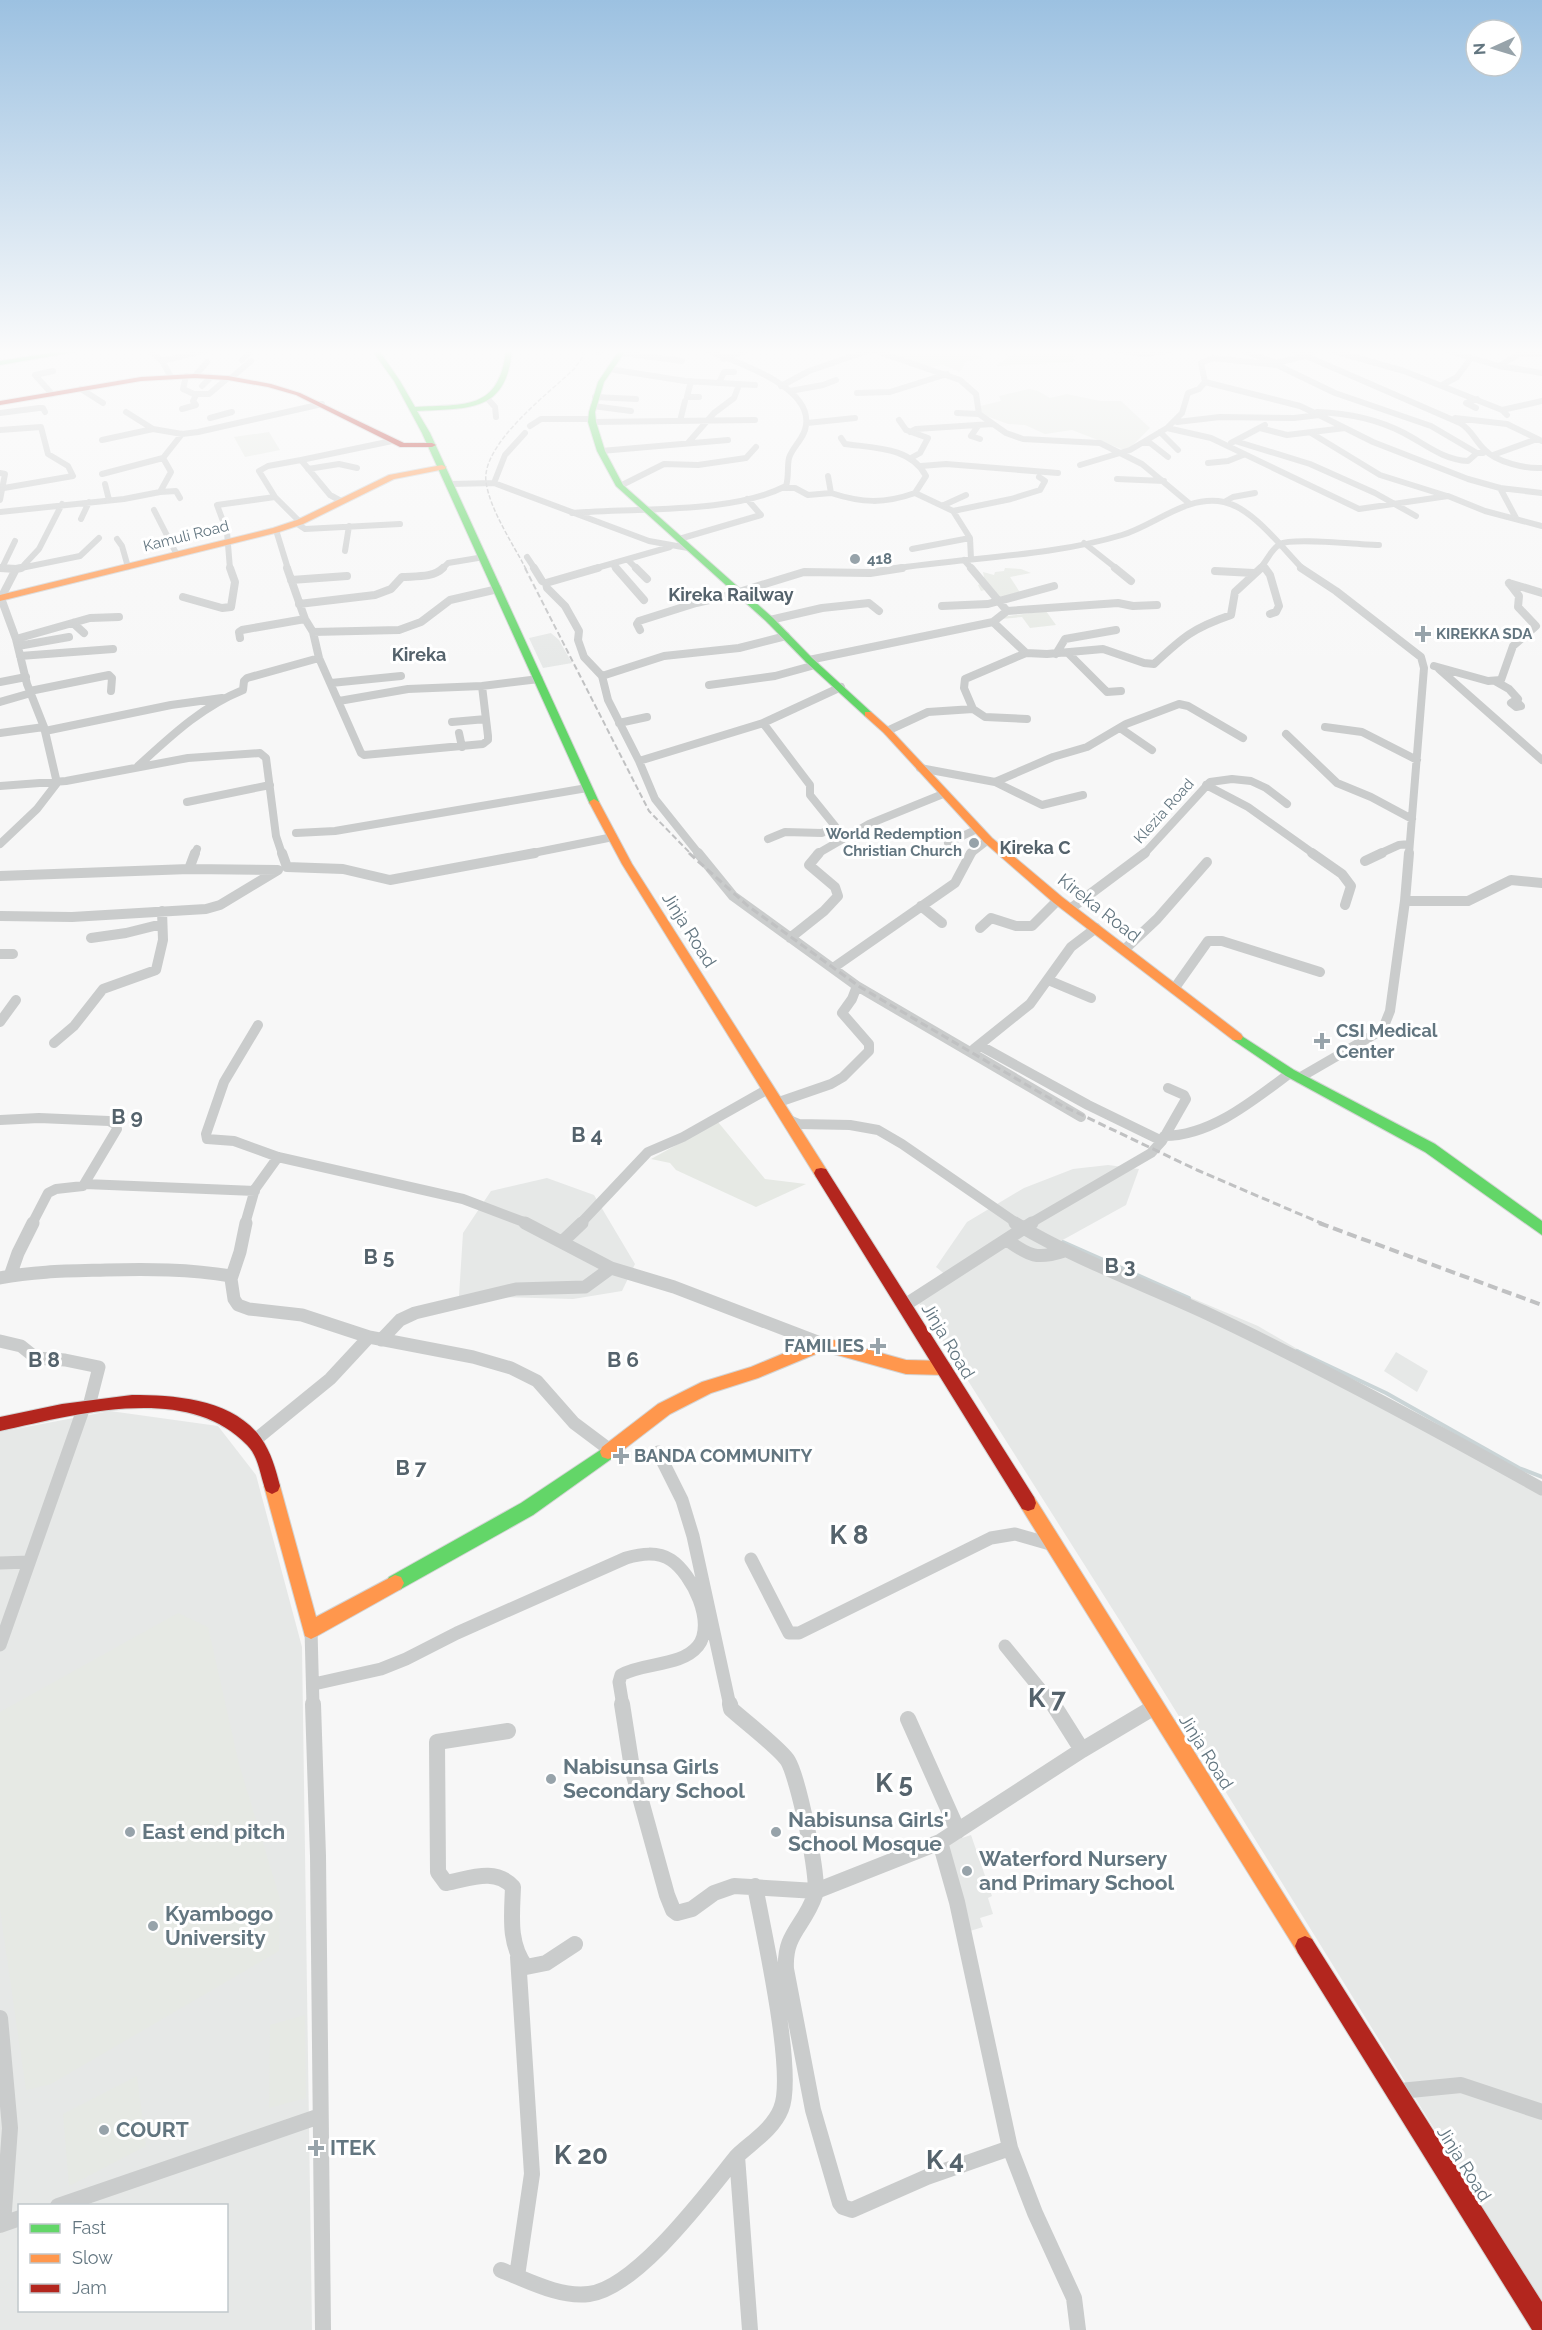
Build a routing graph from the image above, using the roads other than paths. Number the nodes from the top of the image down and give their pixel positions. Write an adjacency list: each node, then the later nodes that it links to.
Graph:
1 (54, 458): 39 (street)
2 (163, 458): 30 (street); 43 (street)
3 (313, 458): 20 (street)
4 (438, 458): 24 (main road, Jinja Road)
5 (505, 458): 35 (street)
6 (605, 458): 38 (main road)
7 (746, 458): 38 (street)
8 (790, 458): 40 (street)
9 (911, 458): 23 (street)
10 (1106, 458): 22 (street)
11 (1130, 458): 34 (street)
12 (1236, 458): 21 (street)
13 (1249, 458): 59 (street)
14 (1290, 458): 59 (street)
15 (1349, 458): 50 (street)
16 (1415, 458): 41 (street)
17 (1453, 458): 18 (street)
18 (1472, 458)
19 (1499, 458): 26 (street)
20 (301, 460): 27 (street); 51 (street)
21 (1208, 463)
22 (1080, 465)
23 (921, 466): 29 (street); 45 (street)
24 (442, 467): 37 (main road, Jinja Road); 56 (main road, Kamuli Road)
25 (357, 468): 27 (street)
26 (1542, 468)
27 (308, 469): 56 (street)
28 (0, 473): 39 (street)
29 (1059, 473)
30 (102, 474)
31 (828, 476): 44 (street)
32 (1039, 477): 49 (street)
33 (1117, 480): 34 (street)
34 (1164, 481): 61 (street)
35 (494, 483): 37 (street); 67 (street)
36 (105, 484): 54 (street)
37 (450, 484): 88 (main road, Jinja Road)
38 (620, 486): 63 (main road, Kireka Road)
39 (4, 488): 53 (street)
40 (784, 488): 44 (street); 55 (street)
41 (1500, 488): 47 (street); 69 (street)
42 (1009, 490): 49 (street)
43 (160, 492): 52 (street); 54 (street)
44 (831, 493): 45 (street)
45 (915, 493): 62 (street)
46 (1255, 493): 57 (street)
47 (1542, 493)
48 (966, 495): 62 (street)
49 (1025, 495): 65 (street)
50 (1448, 496): 59 (street); 69 (street)
51 (275, 497): 71 (street); 80 (street)
52 (180, 498)
53 (0, 500)
54 (109, 500): 58 (street)
55 (747, 500): 63 (street); 83 (street)
56 (341, 501): 71 (main road, Kamuli Road)
57 (1226, 501): 61 (street); 82 (street)
58 (89, 502): 60 (street); 70 (street)
59 (1392, 503): 68 (street)
60 (62, 504): 66 (street); 93 (street)
61 (1191, 504): 81 (street)
62 (944, 505): 65 (street)
63 (645, 508): 67 (street); 83 (main road, Kireka Road)
64 (154, 510): 87 (street)
65 (953, 511): 77 (street)
66 (0, 512)
67 (572, 513): 83 (street)
68 (1416, 516)
69 (1516, 518): 74 (street)
70 (81, 519)
71 (298, 523): 73 (street); 75 (main road, Kamuli Road)
72 (400, 524): 73 (street)
73 (350, 526): 86 (street)
74 (1542, 526)
75 (276, 530): 80 (main road, Kamuli Road); 102 (street)
76 (99, 538): 93 (street)
77 (970, 538): 85 (street); 90 (street)
78 (117, 539): 95 (street)
79 (15, 541): 96 (street)
80 (228, 543): 87 (main road, Kamuli Road); 109 (street)
81 (1084, 543): 90 (street); 103 (street)
82 (1281, 543): 84 (street); 94 (street); 137 (street)
83 (680, 545): 91 (street); 107 (main road, Kireka Road)
84 (1379, 545)
85 (912, 549)
86 (345, 551)
87 (177, 555): 95 (main road, Kamuli Road)
88 (484, 557): 106 (main road, Jinja Road); 113 (street)
89 (527, 557): 104 (street)
90 (968, 559): 107 (street); 112 (street)
91 (628, 561): 92 (street); 101 (street)
92 (613, 565): 104 (street); 111 (street)
93 (24, 566): 97 (street)
94 (1263, 566): 99 (street); 118 (street)
95 (129, 567): 110 (main road, Kamuli Road)
96 (1, 568): 97 (street)
97 (16, 569): 110 (street)
98 (1215, 571): 99 (street)
99 (1254, 573): 133 (street)
100 (347, 576): 102 (street)
101 (647, 579)
102 (291, 580): 113 (street)
103 (1131, 581)
104 (546, 583): 142 (street)
105 (1054, 586): 112 (street)
106 (498, 589): 126 (street); 144 (main road, Jinja Road)
107 (739, 593): 121 (main road, Kireka Road); 124 (street)
108 (1542, 593): 145 (street)
109 (183, 597)
110 (1, 598): 131 (street)
111 (644, 600)
112 (999, 600): 115 (street); 117 (street)
113 (299, 604): 120 (street)
114 (1157, 604): 117 (street)
115 (942, 606)
116 (879, 611): 121 (street)
117 (1007, 611): 122 (street)
118 (1270, 614)
119 (119, 617): 123 (street)
120 (305, 620): 126 (street); 130 (street)
121 (770, 620): 128 (main road, Kireka Road)
122 (993, 622): 134 (street); 139 (street)
123 (73, 623): 127 (street); 131 (street)
124 (640, 630)
125 (1116, 630): 135 (street)
126 (313, 632): 138 (street)
127 (84, 633)
128 (786, 636): 139 (main road, Kireka Road); 142 (street)
129 (69, 637): 131 (street)
130 (240, 638)
131 (17, 643): 136 (street)
132 (113, 649): 136 (street)
133 (1068, 653): 135 (street); 152 (street)
134 (1026, 654): 135 (street); 158 (street)
135 (1056, 654)
136 (20, 656): 143 (street)
137 (1421, 657): 140 (street); 175 (street)
138 (319, 658): 147 (street); 154 (street)
139 (812, 662): 148 (street); 150 (main road, Kireka Road)
140 (1434, 666): 145 (street); 176 (street)
141 (401, 676): 147 (street)
142 (602, 676): 163 (street)
143 (26, 677): 146 (street); 153 (street)
144 (539, 679): 149 (street); 185 (main road, Jinja Road)
145 (1495, 681): 156 (street)
146 (0, 682)
147 (331, 683): 155 (street)
148 (709, 685)
149 (482, 686): 155 (street); 160 (street)
150 (841, 687): 164 (street); 168 (main road, Kireka Road)
151 (111, 691): 153 (street)
152 (1121, 691)
153 (31, 692): 157 (street); 167 (street)
154 (224, 698): 167 (street); 178 (street)
155 (339, 701): 173 (street)
156 (1515, 701)
157 (0, 702)
158 (973, 709): 161 (street); 168 (street)
159 (647, 717): 163 (street)
160 (486, 719): 162 (street); 173 (street)
161 (1027, 719)
162 (452, 722)
163 (619, 723): 177 (street)
164 (763, 723): 177 (street); 194 (street)
165 (1325, 727): 175 (street)
166 (1120, 728): 172 (street); 174 (street); 180 (street)
167 (45, 729): 169 (street); 181 (street)
168 (887, 731): 179 (main road, Kireka Road)
169 (0, 733)
170 (459, 733): 173 (street)
171 (1286, 734): 190 (street)
172 (1243, 738)
173 (462, 747)
174 (1152, 750)
175 (1417, 760): 190 (street)
176 (1542, 760)
177 (639, 761): 218 (street)
178 (138, 766): 181 (street); 182 (street)
179 (920, 768): 180 (street); 186 (main road, Kireka Road)
180 (994, 782): 187 (street)
181 (57, 783): 184 (street); 196 (street)
182 (270, 785): 188 (street); 203 (street)
183 (1206, 785): 189 (street, Klezia Road); 208 (street); 210 (street, Klezia Road)
184 (0, 786)
185 (587, 788): 192 (street); 193 (main road, Jinja Road)
186 (943, 794): 191 (main road, Kireka Road); 218 (street)
187 (1083, 795)
188 (187, 802)
189 (1287, 804)
190 (1412, 819): 198 (street)
191 (977, 829): 195 (main road, Kireka Road); 197 (street)
192 (296, 833)
193 (613, 837): 203 (street); 236 (main road, Jinja Road)
194 (768, 839)
195 (988, 840): 206 (main road, Kireka Road); 209 (street)
196 (1, 842)
197 (948, 843)
198 (1409, 844): 200 (street); 207 (street)
199 (197, 849): 202 (street)
200 (1365, 861)
201 (1207, 862): 219 (street)
202 (189, 869): 203 (street); 204 (street)
203 (282, 869): 211 (street)
204 (0, 876)
205 (1542, 883): 207 (street)
206 (1058, 900): 210 (main road, Kireka Road); 215 (street)
207 (1405, 900): 234 (street)
208 (1345, 905)
209 (921, 906): 213 (street); 222 (street)
210 (1070, 909): 216 (main road, Kireka Road)
211 (162, 911): 212 (street); 214 (street)
212 (0, 916)
213 (942, 923)
214 (162, 924): 217 (street); 231 (street)
215 (980, 928)
216 (1096, 928): 219 (main road, Kireka Road); 224 (street)
217 (91, 938)
218 (790, 938): 222 (street)
219 (1124, 950): 226 (main road, Kireka Road)
220 (0, 954): 221 (street)
221 (14, 954)
222 (833, 968): 225 (street)
223 (1320, 972): 226 (street)
224 (1048, 980): 227 (street); 232 (street)
225 (857, 986): 233 (street); 237 (street)
226 (1174, 988): 234 (main road, Kireka Road)
227 (1090, 998)
228 (16, 1000): 229 (street)
229 (0, 1022)
230 (258, 1025): 244 (street)
231 (54, 1043)
232 (979, 1045): 233 (street); 243 (street)
233 (970, 1054): 238 (street)
234 (1294, 1075): 242 (street); 248 (main road, Kireka Road)
235 (1167, 1088): 241 (street)
236 (768, 1089): 237 (main road, Jinja Road); 250 (street)
237 (776, 1103): 239 (main road, Jinja Road)
238 (1081, 1117)
239 (786, 1119): 247 (street); 255 (main road, Jinja Road)
240 (0, 1120): 245 (street)
241 (1174, 1122): 242 (street); 243 (street)
242 (1192, 1132): 243 (street)
243 (1163, 1138): 247 (street)
244 (278, 1157): 246 (street); 250 (street)
245 (85, 1184): 246 (street); 254 (street)
246 (255, 1191): 253 (street)
247 (1023, 1228): 249 (street); 251 (street)
248 (1542, 1229)
249 (1007, 1240): 251 (street); 255 (street)
250 (562, 1242): 252 (street)
251 (1064, 1251): 265 (street)
252 (611, 1268): 256 (street); 258 (street)
253 (231, 1276): 254 (street); 256 (street)
254 (5, 1277)
255 (905, 1305): 259 (main road, Jinja Road)
256 (375, 1338): 262 (street); 263 (street)
257 (0, 1341): 260 (street)
258 (823, 1344): 259 (main road); 263 (main road)
259 (944, 1368): 266 (main road, Jinja Road)
260 (87, 1406): 261 (main road); 262 (main road); 268 (street)
261 (0, 1424)
262 (254, 1441): 270 (main road)
263 (610, 1450): 270 (main road)
264 (658, 1452): 281 (street)
265 (1542, 1489)
266 (1053, 1545): 267 (street); 274 (main road, Jinja Road)
267 (751, 1559)
268 (29, 1562): 269 (street); 271 (street)
269 (0, 1563)
270 (311, 1630): 273 (street)
271 (0, 1645)
272 (1005, 1646): 277 (street)
273 (314, 1684): 280 (street); 287 (street)
274 (1157, 1706): 277 (street); 285 (main road, Jinja Road)
275 (908, 1719): 278 (street)
276 (508, 1731): 283 (street)
277 (1082, 1750): 278 (street)
278 (958, 1831): 279 (street)
279 (940, 1842): 281 (street); 288 (street)
280 (755, 1886): 281 (street); 289 (street)
281 (816, 1891): 288 (street)
282 (575, 1944): 283 (street)
283 (518, 1955): 289 (street)
284 (0, 2018): 291 (street)
285 (1397, 2091): 286 (street); 292 (main road, Jinja Road)
286 (1542, 2112)
287 (320, 2116): 290 (street); 293 (street)
288 (1010, 2148): 295 (street)
289 (737, 2157): 294 (street)
290 (61, 2204)
291 (8, 2222)
292 (1542, 2324)
293 (323, 2330)
294 (750, 2330)
295 (1078, 2330)

